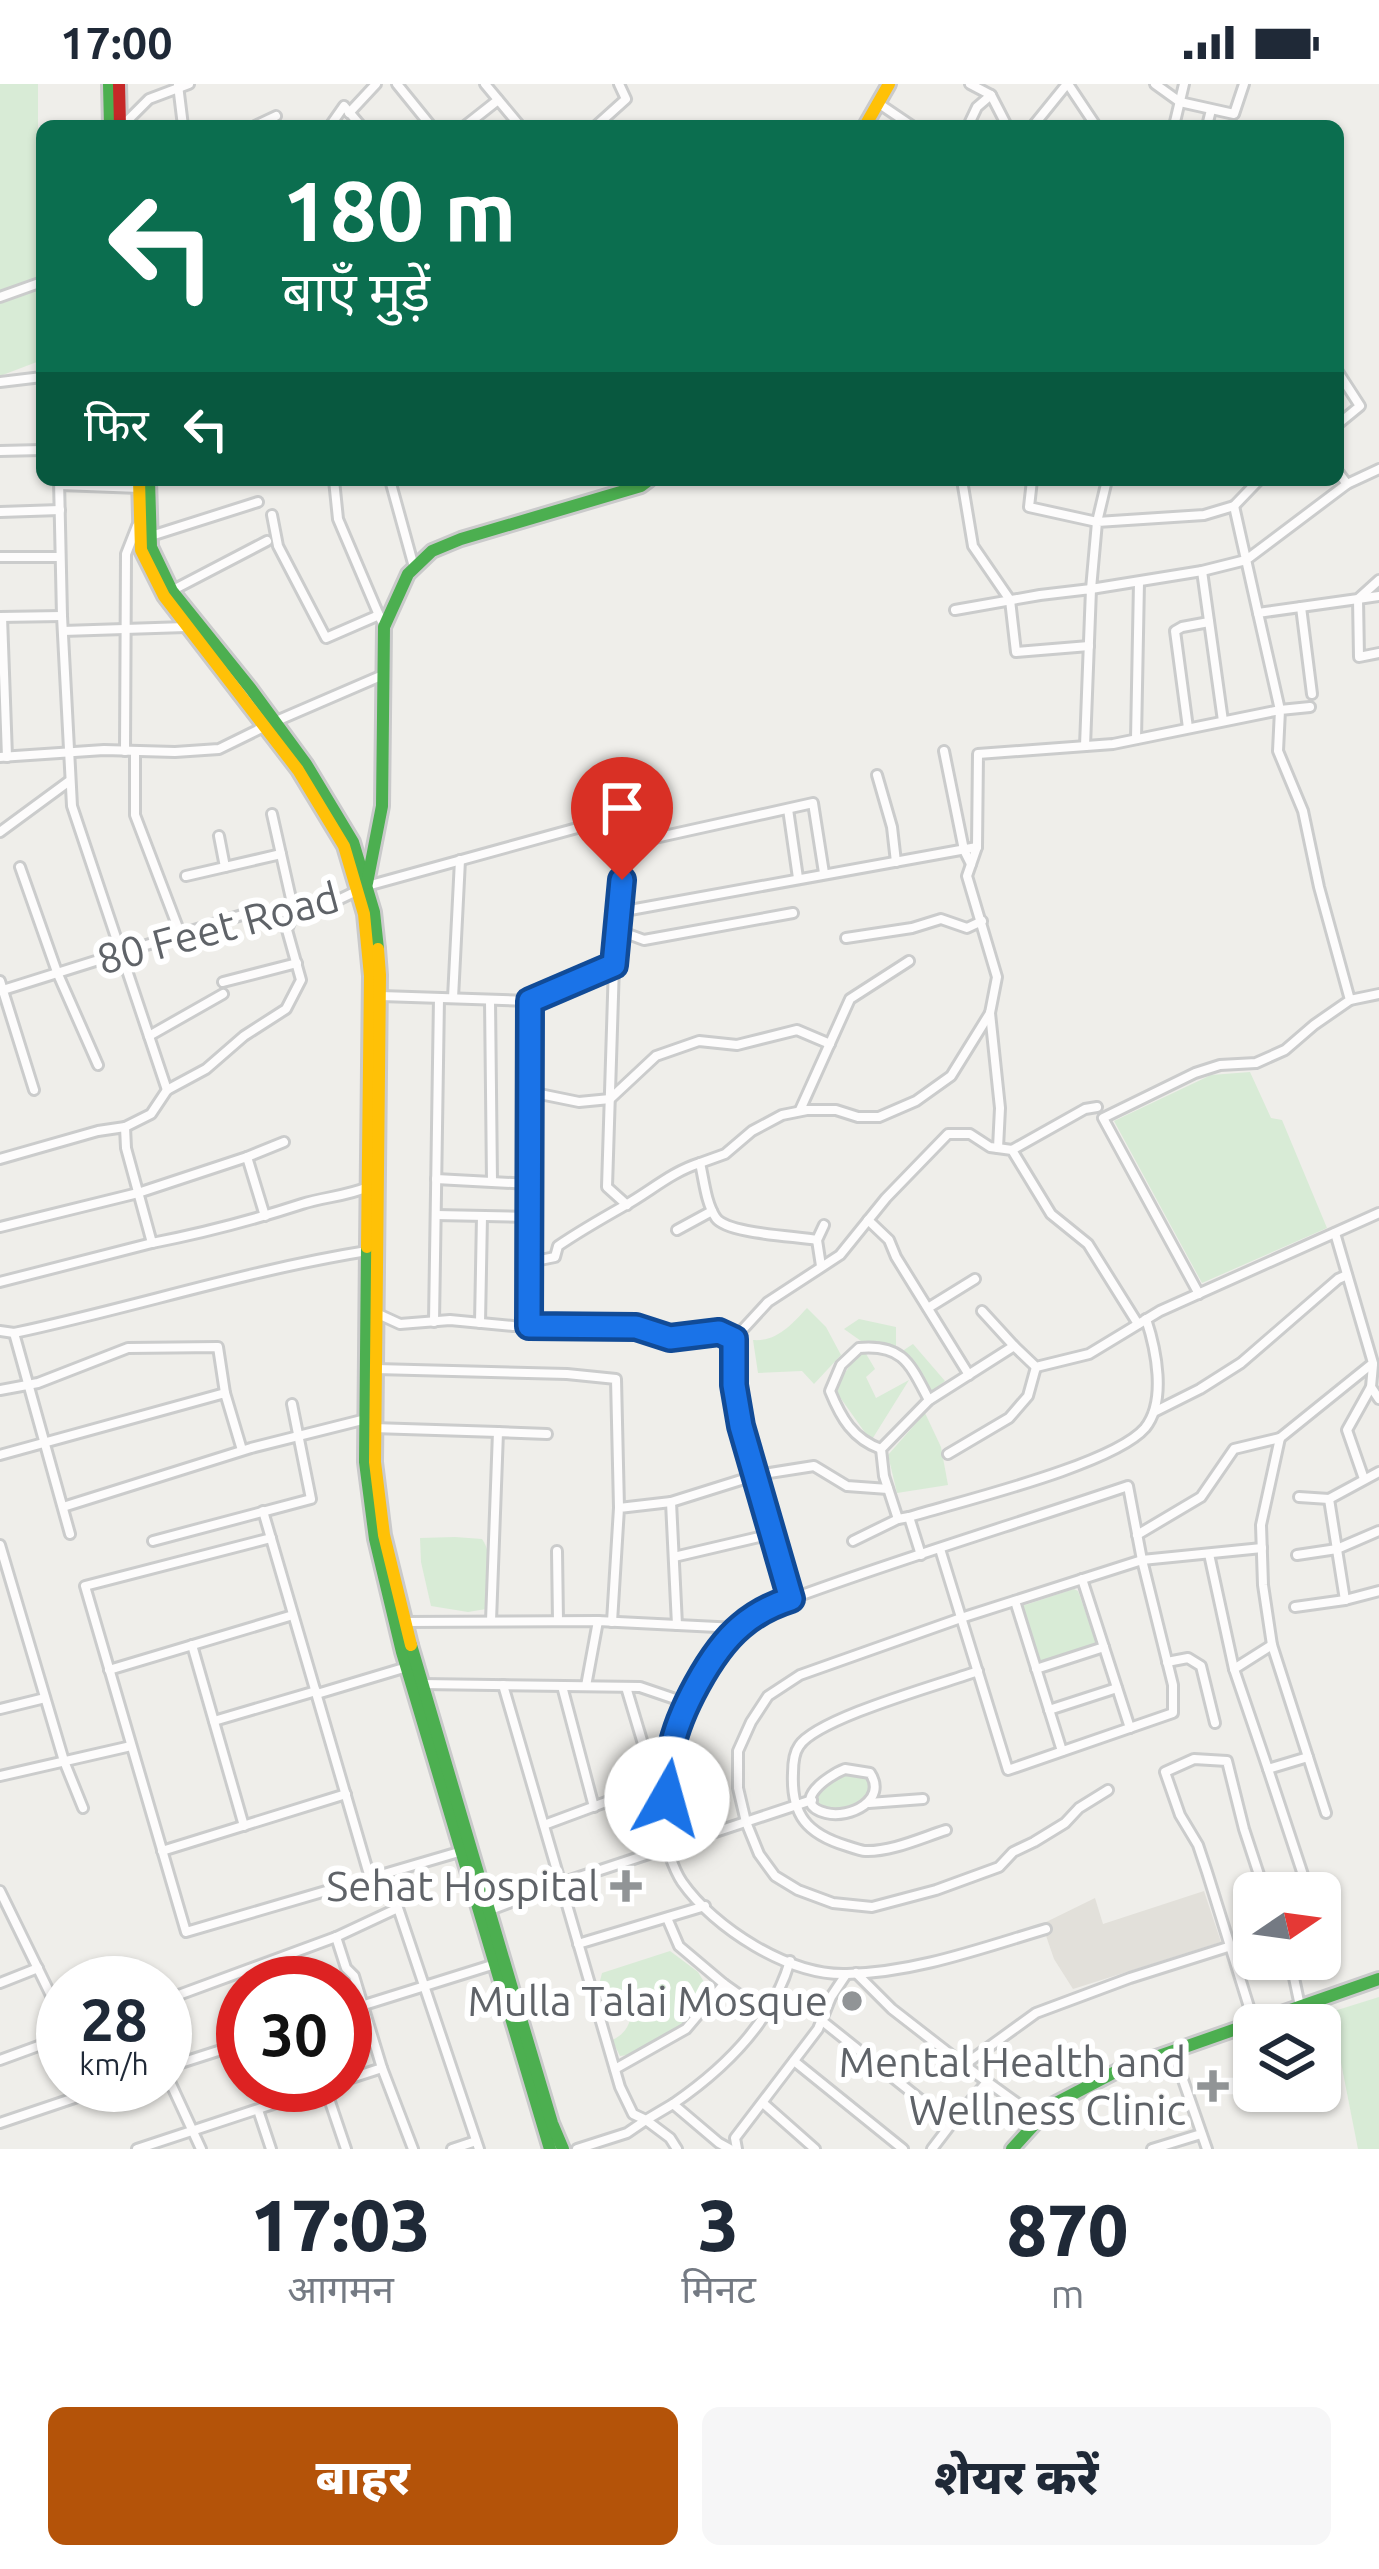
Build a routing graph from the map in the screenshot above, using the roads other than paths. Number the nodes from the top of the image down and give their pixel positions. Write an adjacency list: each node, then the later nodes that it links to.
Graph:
1 (109, 84): 22 (main road)
2 (118, 84): 23 (main road)
3 (189, 84): 14 (street)
4 (376, 84): 20 (street)
5 (397, 84): 29 (street)
6 (485, 84): 16 (street)
7 (619, 84): 32 (street)
8 (889, 84): 18 (main road)
9 (970, 84): 15 (street)
10 (1067, 84): 37 (street); 38 (street)
11 (1155, 84): 17 (street)
12 (1184, 84): 17 (street)
13 (1244, 84): 19 (street)
14 (178, 86): 24 (street); 25 (street)
15 (991, 95): 35 (street); 36 (street)
16 (498, 100): 30 (street); 31 (street)
17 (1180, 102): 19 (street); 39 (street)
18 (878, 103): 33 (main road); 34 (street)
19 (1211, 110): 40 (street)
20 (350, 112): 27 (street); 28 (street)
21 (276, 116): 26 (street)
22 (110, 120)
23 (121, 120)
24 (127, 120)
25 (182, 120)
26 (267, 120)
27 (334, 120)
28 (356, 120)
29 (426, 120)
30 (473, 120)
31 (515, 120)
32 (603, 120)
33 (868, 120)
34 (903, 120)
35 (971, 120)
36 (1003, 120)
37 (1038, 120)
38 (1092, 120)
39 (1176, 120)
40 (1208, 120)
41 (36, 284): 42 (street)
42 (0, 296)
43 (36, 378): 45 (street)
44 (1344, 381): 46 (street)
45 (0, 382)
46 (1344, 419)
47 (36, 450): 48 (street)
48 (0, 451)
49 (1379, 469): 51 (street)
50 (1344, 480): 51 (street)
51 (1347, 484): 73 (street)
52 (59, 486): 64 (street)
53 (143, 486): 67 (main road)
54 (143, 486): 69 (main road)
55 (335, 486): 88 (street)
56 (392, 486): 74 (street)
57 (641, 486): 74 (main road)
58 (963, 486): 82 (street)
59 (1031, 486): 68 (street)
60 (1106, 486): 68 (street)
61 (1252, 486): 63 (street)
62 (258, 502): 69 (street)
63 (1234, 506): 68 (street); 73 (street)
64 (60, 510): 65 (street); 72 (street)
65 (0, 512)
66 (272, 514): 88 (street)
67 (140, 519): 90 (main road); 91 (street)
68 (1097, 522): 78 (street)
69 (151, 536): 79 (main road)
70 (267, 541): 79 (street)
71 (0, 557): 72 (street)
72 (60, 557): 86 (street)
73 (1246, 560): 75 (street); 85 (street)
74 (415, 568): 88 (main road)
75 (1202, 571): 77 (street); 89 (street)
76 (1379, 580): 81 (street)
77 (1139, 582): 78 (street); 102 (street)
78 (1091, 589): 82 (street); 93 (street)
79 (172, 591): 100 (main road)
80 (1379, 596): 81 (street)
81 (1358, 599): 83 (street); 94 (street)
82 (1010, 600): 84 (street); 93 (street)
83 (1301, 607): 85 (street); 96 (street)
84 (956, 610)
85 (1258, 613): 98 (street)
86 (62, 616): 87 (street); 92 (street)
87 (1, 617): 107 (street)
88 (381, 621): 95 (main road)
89 (1209, 622): 99 (street); 101 (street)
90 (186, 628): 91 (street); 100 (main road)
91 (125, 630): 92 (street); 104 (street)
92 (63, 631): 106 (street)
93 (1089, 646): 103 (street)
94 (1379, 653)
95 (383, 675): 100 (street); 126 (main road)
96 (1312, 694)
97 (1310, 707): 98 (street)
98 (1280, 710): 99 (street); 147 (street)
99 (1223, 722): 101 (street)
100 (270, 724): 104 (street); 126 (main road)
101 (1188, 728): 102 (street)
102 (1136, 739): 103 (street)
103 (1085, 746): 115 (street)
104 (129, 751): 106 (street); 132 (street)
105 (944, 751): 116 (street)
106 (67, 753): 107 (street); 109 (street)
107 (4, 757)
108 (877, 776): 119 (street)
109 (70, 781): 112 (street); 134 (street)
110 (788, 809): 114 (street); 123 (street); 125 (street)
111 (272, 814): 117 (street)
112 (0, 832)
113 (219, 836): 122 (street)
114 (655, 838)
115 (976, 847): 116 (street); 120 (street)
116 (964, 850): 119 (street); 120 (street)
117 (281, 854): 122 (street); 127 (street)
118 (460, 860): 126 (street, 80 Feet Road); 128 (street, 80 Feet Road); 145 (street)
119 (896, 862): 123 (street)
120 (971, 864): 130 (street)
121 (20, 867): 138 (street)
122 (225, 867): 124 (street)
123 (824, 873): 125 (street)
124 (187, 876)
125 (798, 878): 128 (street)
126 (362, 888): 127 (street, 80 Feet Road); 143 (main road); 169 (main road)
127 (294, 912): 132 (street, 80 Feet Road); 136 (street)
128 (619, 912): 131 (street)
129 (794, 914): 131 (street)
130 (982, 921): 133 (street); 149 (street)
131 (617, 930): 137 (street)
132 (180, 933): 134 (street, 80 Feet Road)
133 (846, 938)
134 (121, 952): 138 (street, 80 Feet Road); 150 (street)
135 (909, 961): 151 (street)
136 (297, 963): 139 (street); 154 (street)
137 (614, 965): 148 (street); 156 (street)
138 (57, 972): 140 (street, 80 Feet Road); 152 (street)
139 (223, 982)
140 (1, 987): 153 (street)
141 (223, 994): 150 (street)
142 (1379, 994): 147 (street)
143 (380, 996): 144 (street); 194 (main road)
144 (440, 998): 145 (street); 166 (street)
145 (453, 998): 146 (street)
146 (490, 1000): 148 (street); 167 (street)
147 (1350, 1000): 191 (street)
148 (530, 1001): 155 (street)
149 (990, 1013): 158 (street); 161 (street)
150 (149, 1036): 154 (street)
151 (830, 1044): 156 (street); 158 (street)
152 (98, 1065)
153 (34, 1090)
154 (167, 1090): 159 (street)
155 (530, 1092): 156 (street); 168 (street)
156 (610, 1099): 171 (street)
157 (1097, 1107): 162 (street)
158 (799, 1112): 165 (street)
159 (125, 1127): 164 (street); 170 (street)
160 (284, 1142): 163 (street)
161 (998, 1148): 162 (street); 178 (street)
162 (1012, 1150): 196 (street)
163 (247, 1157): 170 (street); 175 (street)
164 (0, 1159)
165 (700, 1163): 171 (street); 172 (street)
166 (436, 1179): 167 (street); 174 (street)
167 (492, 1181): 168 (street)
168 (530, 1184): 177 (street)
169 (369, 1186): 175 (street); 185 (main road)
170 (138, 1193): 180 (street); 184 (street)
171 (627, 1204): 186 (street)
172 (712, 1211): 181 (street); 183 (street)
173 (1379, 1213): 182 (street)
174 (436, 1215): 176 (street); 195 (street)
175 (265, 1216): 184 (street)
176 (482, 1216): 177 (street); 197 (street)
177 (530, 1217): 186 (street)
178 (868, 1220): 187 (street); 192 (street)
179 (824, 1225): 183 (street)
180 (0, 1227)
181 (677, 1230)
182 (1335, 1233): 188 (street); 191 (street)
183 (818, 1240): 187 (street)
184 (152, 1244): 190 (street)
185 (368, 1251): 194 (main road); 200 (street)
186 (530, 1262): 198 (street)
187 (821, 1266): 201 (street)
188 (1347, 1275): 203 (street); 214 (street)
189 (975, 1279): 192 (street)
190 (0, 1282)
191 (1199, 1294): 196 (street)
192 (928, 1308): 206 (street)
193 (982, 1312): 202 (street)
194 (372, 1313): 195 (street); 205 (main road); 215 (main road)
195 (434, 1322): 197 (street)
196 (1142, 1322): 204 (street); 214 (street)
197 (480, 1323): 198 (street)
198 (529, 1326): 201 (street)
199 (0, 1331): 200 (street)
200 (14, 1333): 207 (street)
201 (734, 1339): 226 (street)
202 (1014, 1346): 204 (street); 206 (street)
203 (1373, 1363): 208 (street); 219 (street)
204 (1036, 1367): 223 (street)
205 (376, 1369): 215 (main road); 233 (street)
206 (969, 1375): 212 (street)
207 (28, 1383): 209 (street); 210 (street); 220 (street)
208 (1371, 1387): 211 (street); 227 (street)
209 (0, 1390)
210 (226, 1394): 220 (street); 222 (street)
211 (1379, 1399)
212 (928, 1400): 221 (street); 221 (street)
213 (292, 1404): 218 (street)
214 (1154, 1412): 235 (street)
215 (370, 1425): 216 (street); 218 (street); 265 (main road)
216 (498, 1432): 217 (street); 262 (street)
217 (547, 1434)
218 (297, 1435): 222 (street); 234 (street)
219 (1280, 1438): 240 (street); 246 (street)
220 (46, 1444): 224 (street); 232 (street)
221 (881, 1449): 228 (street)
222 (242, 1450): 232 (street)
223 (948, 1454)
224 (0, 1455)
225 (1379, 1472): 227 (street)
226 (757, 1475): 228 (street); 231 (street); 239 (street)
227 (1364, 1480): 230 (street)
228 (888, 1489): 236 (street)
229 (1299, 1496): 230 (street)
230 (1329, 1499): 247 (street)
231 (671, 1502): 233 (street); 252 (street)
232 (63, 1507): 238 (street)
233 (619, 1508): 266 (street)
234 (263, 1511): 241 (street); 243 (street)
235 (910, 1517): 236 (street); 250 (street)
236 (898, 1519): 242 (street)
237 (1379, 1531): 247 (street)
238 (70, 1534)
239 (772, 1534): 252 (street); 256 (street)
240 (1137, 1535): 245 (street); 253 (street)
241 (271, 1538): 260 (street); 276 (street)
242 (853, 1540)
243 (153, 1541)
244 (0, 1545): 285 (street)
245 (940, 1549): 250 (street); 261 (street)
246 (1262, 1549): 249 (street); 270 (street)
247 (1337, 1549): 251 (street); 257 (street)
248 (556, 1551): 263 (street)
249 (1208, 1554): 253 (street); 275 (street)
250 (921, 1555): 256 (street)
251 (1298, 1555)
252 (674, 1557): 267 (street)
253 (1142, 1560): 254 (street); 272 (street)
254 (1082, 1579): 258 (street); 271 (street)
255 (1379, 1591): 257 (street)
256 (791, 1599): 268 (street)
257 (1345, 1600): 259 (street)
258 (1015, 1601): 261 (street); 274 (street)
259 (1295, 1607)
260 (293, 1615): 269 (street); 284 (street)
261 (961, 1618): 277 (street); 310 (street)
262 (491, 1621): 263 (street); 265 (street)
263 (558, 1621): 264 (street)
264 (598, 1621): 266 (street); 281 (street)
265 (399, 1622): 273 (main road); 278 (main road)
266 (612, 1622): 267 (street)
267 (676, 1625): 268 (street)
268 (738, 1628): 286 (street)
269 (192, 1645): 276 (street); 289 (street)
270 (1272, 1645): 275 (street); 294 (street)
271 (1104, 1647): 274 (street); 283 (street)
272 (1167, 1662): 290 (street); 291 (street)
273 (407, 1667): 284 (street); 317 (main road)
274 (1036, 1669): 288 (street)
275 (1234, 1669): 296 (street)
276 (109, 1670): 292 (street)
277 (977, 1671): 293 (street); 306 (street)
278 (422, 1684): 279 (street); 324 (main road)
279 (503, 1685): 280 (street); 311 (street)
280 (562, 1686): 281 (street); 307 (street)
281 (586, 1686): 282 (street)
282 (626, 1687): 286 (street); 299 (street)
283 (1118, 1688): 288 (street); 291 (street)
284 (316, 1692): 289 (street); 301 (street)
285 (45, 1698): 287 (street); 295 (street)
286 (688, 1703): 298 (street)
287 (0, 1709)
288 (1049, 1710): 293 (street)
289 (214, 1721): 312 (street)
290 (1215, 1723)
291 (1130, 1728): 293 (street)
292 (131, 1746): 295 (street); 316 (street)
293 (1062, 1751)
294 (1308, 1756): 296 (street); 309 (street)
295 (64, 1761): 297 (street); 308 (street)
296 (1268, 1769): 319 (street)
297 (0, 1776)
298 (668, 1779): 299 (street); 302 (street)
299 (655, 1784): 302 (street); 307 (street)
300 (1108, 1790): 310 (street)
301 (346, 1794): 312 (street); 320 (street)
302 (667, 1799): 314 (street)
303 (923, 1799): 305 (street)
304 (812, 1800): 305 (street); 305 (street); 306 (street)
305 (868, 1804)
306 (795, 1805): 310 (street); 313 (street)
307 (594, 1807): 311 (street)
308 (83, 1808)
309 (1326, 1813)
310 (746, 1822): 314 (street)
311 (544, 1825): 321 (street)
312 (244, 1826): 316 (street)
313 (946, 1830)
314 (679, 1844): 315 (street)
315 (667, 1848): 321 (street); 323 (street)
316 (162, 1851): 320 (street)
317 (460, 1852): 320 (street); 324 (main road)
318 (1259, 1872): 329 (street)
319 (1303, 1872)
320 (370, 1878)
321 (561, 1883): 324 (street); 328 (street)
322 (0, 1893): 332 (street)
323 (705, 1906): 325 (street); 331 (street)
324 (483, 1912): 333 (main road); 378 (main road)
325 (667, 1918): 328 (street); 338 (street)
326 (1046, 1929): 335 (street)
327 (336, 1937): 330 (street); 339 (street); 340 (street)
328 (578, 1944): 354 (street)
329 (1231, 1946): 342 (street); 352 (street)
330 (342, 1956)
331 (790, 1961): 335 (street); 344 (street)
332 (36, 1964)
333 (493, 1965): 339 (street); 377 (main road)
334 (36, 1969): 337 (street)
335 (851, 1974): 345 (street); 352 (street)
336 (1379, 1978): 343 (main road)
337 (0, 1983)
338 (724, 1984): 344 (street); 354 (street)
339 (423, 1987): 341 (street); 370 (street)
340 (192, 1990)
341 (372, 2003)
342 (1248, 2004)
343 (1306, 2004)
344 (765, 2013): 358 (street)
345 (821, 2020): 351 (street); 367 (street)
346 (1233, 2030): 349 (main road)
347 (372, 2035): 353 (street)
348 (36, 2047): 350 (street)
349 (1173, 2051): 364 (main road); 369 (street)
350 (0, 2060)
351 (794, 2061): 357 (street); 383 (street)
352 (964, 2066): 356 (street)
353 (382, 2068): 355 (street); 375 (street)
354 (616, 2069): 365 (street)
355 (372, 2071)
356 (986, 2083): 364 (street); 367 (street)
357 (763, 2103): 381 (street); 382 (street)
358 (673, 2104): 365 (street); 381 (street)
359 (36, 2111): 366 (street)
360 (184, 2112): 368 (street)
361 (252, 2112): 368 (street)
362 (259, 2112): 373 (street)
363 (335, 2112): 374 (street)
364 (1039, 2119): 385 (main road)
365 (646, 2120): 379 (street); 380 (street)
366 (0, 2123)
367 (951, 2124): 384 (street)
368 (193, 2131): 371 (street); 372 (street)
369 (1201, 2134): 386 (street); 387 (street)
370 (477, 2145): 376 (street)
371 (137, 2149)
372 (201, 2149)
373 (272, 2149)
374 (346, 2149)
375 (413, 2149)
376 (452, 2149)
377 (550, 2149)
378 (563, 2149)
379 (577, 2149)
380 (677, 2149)
381 (734, 2149)
382 (815, 2149)
383 (903, 2149)
384 (932, 2149)
385 (1012, 2149)
386 (1152, 2149)
387 (1207, 2149)

